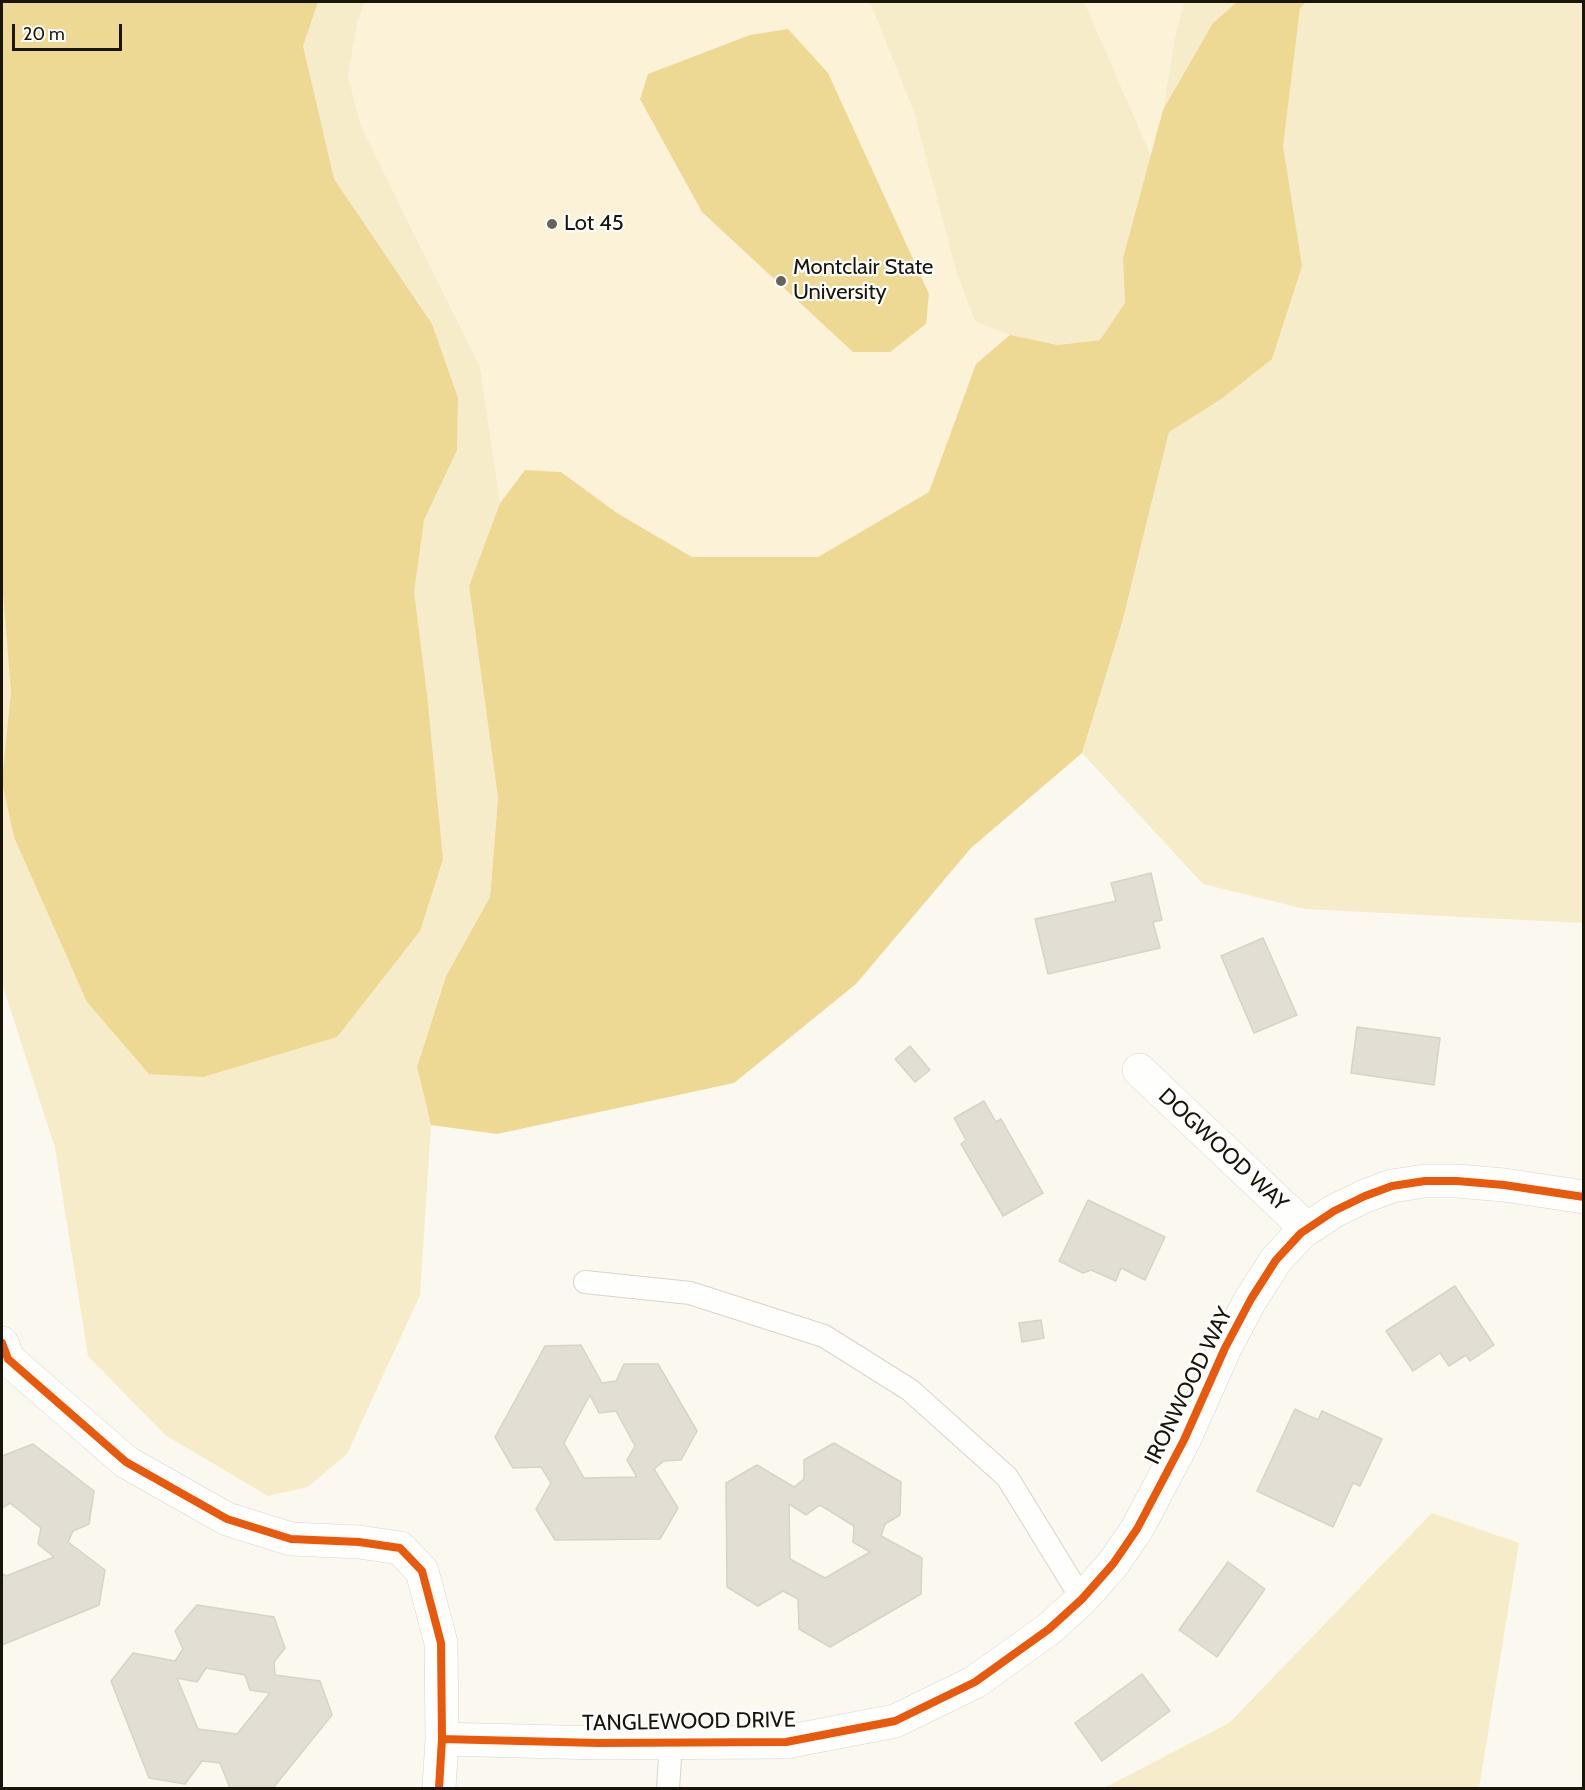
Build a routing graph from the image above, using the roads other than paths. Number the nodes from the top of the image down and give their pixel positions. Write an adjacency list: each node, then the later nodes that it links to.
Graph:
1 (1139, 1070): 3 (street, DOGWOOD WAY)
2 (1584, 1197): 3 (street, IRONWOOD WAY)
3 (1307, 1230): 6 (street, IRONWOOD WAY)
4 (585, 1282): 6 (lane)
5 (2, 1343): 8 (street)
6 (1082, 1599): 7 (street, IRONWOOD WAY)
7 (975, 1682): 9 (street, TANGLEWOOD DRIVE)
8 (442, 1739): 9 (street, TANGLEWOOD DRIVE); 10 (street)
9 (671, 1743): 11 (lane)
10 (439, 1788)
11 (668, 1788)

